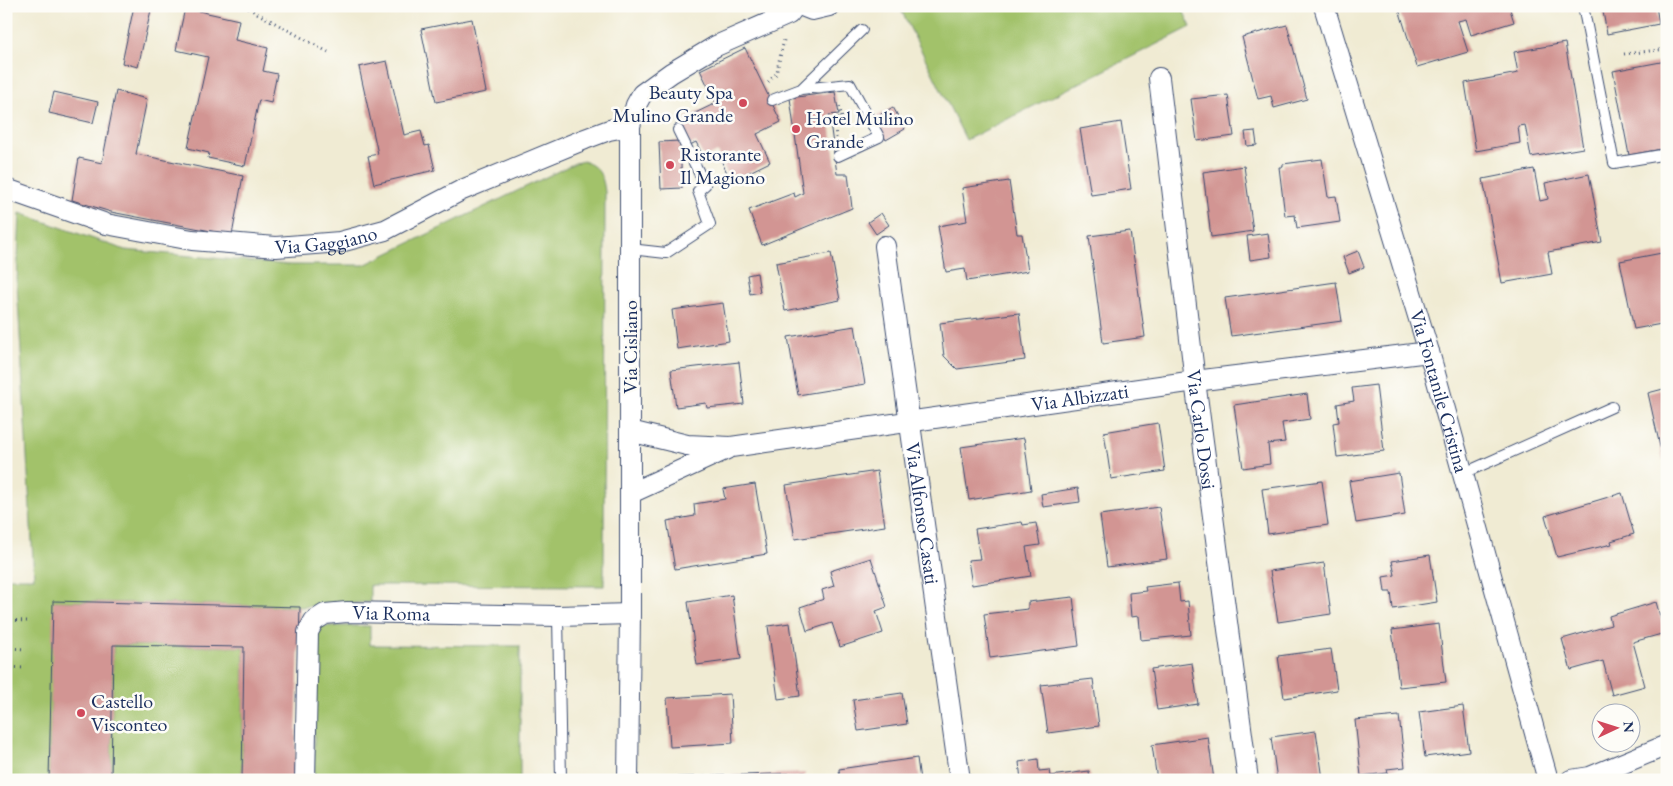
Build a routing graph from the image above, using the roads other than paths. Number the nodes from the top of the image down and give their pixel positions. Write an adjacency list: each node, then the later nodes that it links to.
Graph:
1 (795, 6): 10 (street, Via Cisliano)
2 (802, 6): 3 (street)
3 (829, 6)
4 (1324, 6): 17 (street, Via Fontanile Cristina)
5 (1583, 6): 12 (lane)
6 (862, 30): 8 (lane)
7 (1159, 78): 18 (street, Via Carlo Dossi)
8 (801, 89): 9 (lane); 13 (lane)
9 (772, 100)
10 (630, 126): 14 (street, Via Gaggiano); 16 (street, Via Cisliano)
11 (678, 130): 16 (lane)
12 (1667, 154)
13 (838, 156)
14 (6, 189)
15 (885, 246): 20 (street, Via Alfonso Casati)
16 (630, 250): 21 (street, Via Cisliano)
17 (1429, 352): 18 (street, Via Albizzati); 23 (street, Via Fontanile Cristina)
18 (1195, 381): 20 (street, Via Albizzati); 32 (street, Via Carlo Dossi)
19 (1612, 407): 23 (lane)
20 (909, 421): 22 (street, Via Albizzati); 31 (street, Via Alfonso Casati)
21 (630, 430): 22 (street, Via Albizzati); 24 (street, Via Cisliano)
22 (731, 447): 24 (street, Via Albizzati)
23 (1462, 474): 33 (street, Via Fontanile Cristina)
24 (631, 493): 25 (street, Via Cisliano)
25 (630, 614): 26 (street, Via Roma); 30 (street, Via Cisliano)
26 (558, 616): 28 (street, Via Roma); 29 (lane)
27 (1667, 745): 34 (street)
28 (305, 780)
29 (561, 780)
30 (628, 780)
31 (960, 780)
32 (1248, 780)
33 (1548, 780)
34 (1571, 780)

